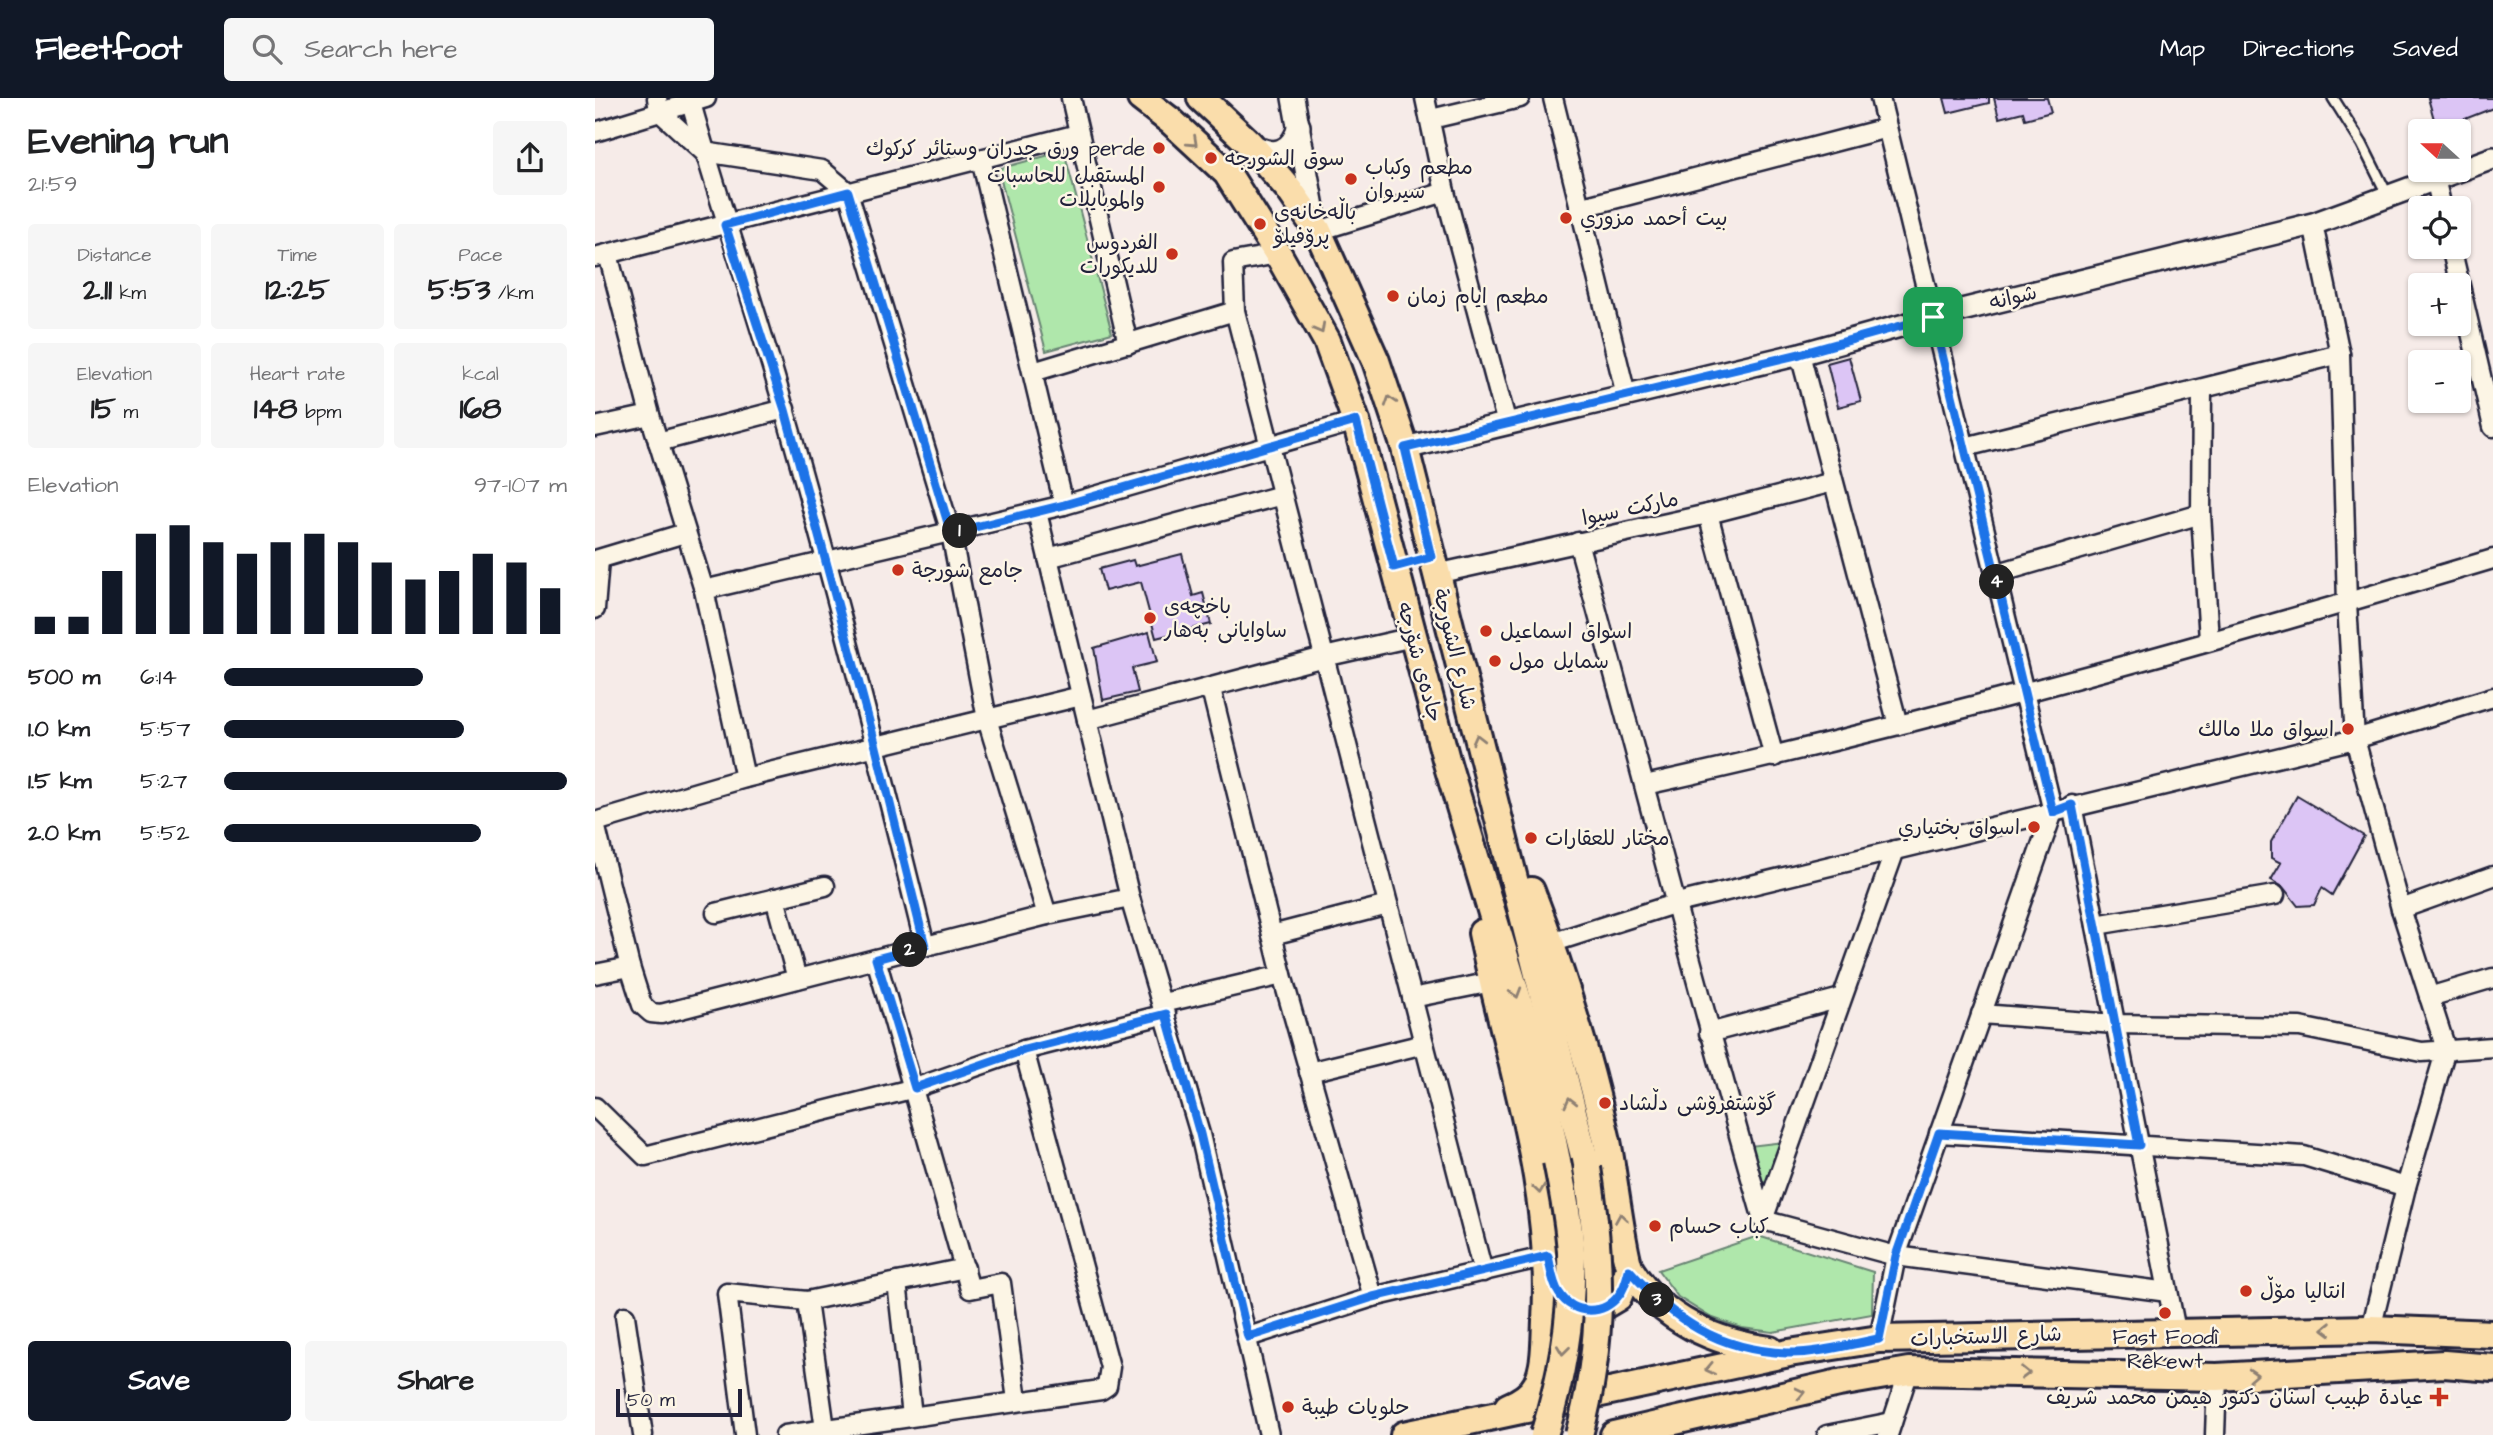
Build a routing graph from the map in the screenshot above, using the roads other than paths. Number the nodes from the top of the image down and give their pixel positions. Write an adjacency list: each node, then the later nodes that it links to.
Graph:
1 (1071, 98): 16 (street)
2 (1141, 98): 30 (main road, جادەی شۆرجە, one-way to 30)
3 (1201, 98): 17 (main road, شارع الشورجة)
4 (1293, 98): 13 (street)
5 (1425, 98): 12 (street)
6 (1520, 98): 12 (street)
7 (1553, 98): 26 (street)
8 (1880, 98): 14 (street)
9 (2333, 98): 25 (lane)
10 (698, 100): 11 (street); 18 (street)
11 (658, 105): 15 (street); 18 (street)
12 (1431, 119): 24 (street)
13 (1300, 126): 17 (street); 29 (street)
14 (1887, 128): 26 (street); 34 (street)
15 (595, 132)
16 (1078, 134): 20 (street); 35 (street)
17 (1249, 142): 29 (main road, شارع الشورجة)
18 (704, 152): 23 (street); 28 (street)
19 (2493, 158): 21 (street, شوانە)
20 (981, 159): 23 (street); 38 (street)
21 (2471, 166)
22 (2425, 182): 25 (street, شوانە)
23 (848, 192): 28 (street); 58 (street)
24 (1445, 192): 29 (street); 44 (street)
25 (2389, 197): 27 (street, شوانە)
26 (1579, 208): 40 (street)
27 (2313, 224): 34 (street, شوانە); 37 (street)
28 (725, 225): 31 (street); 41 (street)
29 (1318, 231): 50 (main road, شارع الشورجة, one-way to 29)
30 (1278, 254): 33 (street); 43 (main road, جادەی شۆرجە, one-way to 43)
31 (601, 255): 42 (street)
32 (2454, 259): 45 (street)
33 (1235, 310): 35 (street); 48 (street)
34 (1933, 317): 36 (street, شوانە); 49 (street)
35 (1128, 344): 38 (street)
36 (1800, 354): 40 (street, شوانە); 51 (street)
37 (2340, 354): 39 (street); 68 (street)
38 (1034, 372): 53 (street)
39 (2202, 390): 49 (street); 56 (street)
40 (1626, 395): 44 (street, شوانە)
41 (785, 410): 47 (street); 63 (street)
42 (650, 415): 46 (street); 47 (street)
43 (1356, 421): 48 (street); 65 (main road, جادەی شۆرجە)
44 (1507, 424): 50 (street, شوانە)
45 (2493, 426)
46 (595, 428)
47 (659, 442): 57 (street)
48 (1269, 444): 52 (street); 53 (street)
49 (1965, 447): 66 (street)
50 (1405, 448): 64 (main road, شارع الشورجة)
51 (1833, 482): 55 (street, مارکت سیوا); 79 (street)
52 (1282, 495): 60 (street); 72 (street)
53 (1064, 505): 54 (street)
54 (1037, 512): 58 (street); 60 (street)
55 (1708, 514): 59 (street, مارکت سیوا); 82 (street)
56 (2201, 514): 66 (street); 71 (street)
57 (685, 533): 62 (street); 67 (street)
58 (951, 533): 63 (street); 77 (street)
59 (1578, 542): 64 (street, مارکت سیوا); 86 (street)
60 (1048, 558): 75 (street)
61 (2493, 559): 68 (street)
62 (597, 560): 69 (street)
63 (826, 562): 67 (street); 81 (street)
64 (1434, 565): 65 (main road); 84 (main road, شارع الشورجة, one-way to 64)
65 (1394, 567): 70 (main road, جادەی شۆرجە)
66 (1996, 574): 74 (street)
67 (704, 590): 85 (street)
68 (2347, 603): 71 (street); 80 (street)
69 (595, 608)
70 (1413, 637): 72 (street); 83 (main road, جادەی شۆرجە)
71 (2209, 640): 74 (street)
72 (1324, 657): 73 (street); 97 (street)
73 (1211, 689): 78 (street); 102 (street)
74 (2024, 692): 79 (street); 88 (street)
75 (1080, 696): 77 (street); 78 (street)
76 (2493, 697): 80 (street)
77 (987, 719): 81 (street); 100 (street)
78 (1087, 720): 95 (street)
79 (1898, 725): 82 (street)
80 (2355, 739): 87 (street); 98 (street)
81 (876, 747): 85 (street); 104 (street)
82 (1774, 757): 86 (street)
83 (1447, 763): 111 (main road); 163 (main road, جادەی شۆرجە, one-way to 163, bridge)
84 (1486, 774): 103 (main road); 164 (main road, شارع الشورجة, one-way to 84, bridge)
85 (745, 778): 89 (street)
86 (1645, 785): 96 (street)
87 (2072, 805): 88 (street); 101 (street)
88 (2053, 812): 90 (street); 116 (street)
89 (595, 823): 106 (street)
90 (1895, 850): 96 (street); 113 (street)
91 (2493, 876): 98 (street)
92 (825, 886): 94 (street)
93 (2275, 895): 101 (street)
94 (775, 898): 99 (street); 110 (street)
95 (1130, 898): 100 (street); 115 (street)
96 (1677, 903): 103 (street); 118 (street)
97 (1388, 905): 102 (street); 114 (street)
98 (2401, 909): 112 (street)
99 (716, 913)
100 (1047, 915): 104 (street)
101 (2096, 925): 117 (street)
102 (1272, 936): 108 (street)
103 (1551, 943): 133 (main road, one-way to 103)
104 (925, 946): 105 (street)
105 (876, 959): 110 (street); 124 (street)
106 (630, 967): 107 (street); 110 (street)
107 (595, 974)
108 (1282, 975): 115 (street); 123 (street)
109 (2493, 978): 112 (street)
110 (797, 979)
111 (1492, 982): 114 (street); 130 (main road, one-way to 130)
112 (2429, 997): 121 (street)
113 (1841, 998): 118 (street); 129 (street)
114 (1412, 999): 119 (street)
115 (1165, 1008): 122 (street); 144 (street)
116 (1981, 1014): 117 (street); 126 (street)
117 (2115, 1024): 121 (street); 127 (street)
118 (1709, 1033): 129 (street)
119 (1424, 1044): 123 (street); 134 (street)
120 (2493, 1046): 121 (street)
121 (2446, 1049): 128 (street)
122 (1024, 1050): 124 (street); 151 (street)
123 (1309, 1072): 137 (street)
124 (915, 1088): 125 (street); 132 (street)
125 (595, 1107)
126 (1939, 1133): 127 (street); 131 (street)
127 (2139, 1145): 128 (street); 136 (street)
128 (2406, 1187): 140 (street)
129 (1763, 1220): 131 (street)
130 (1548, 1256): 133 (main road); 134 (street); 154 (main road)
131 (1896, 1256): 136 (street); 145 (street)
132 (965, 1268): 135 (street); 151 (street)
133 (1629, 1270): 146 (main road)
134 (1483, 1272): 137 (street)
135 (897, 1282): 138 (street); 153 (street)
136 (2168, 1292): 142 (street)
137 (1373, 1297): 144 (street)
138 (807, 1300): 156 (street); 159 (street)
139 (625, 1316): 158 (street)
140 (2371, 1329): 141 (main road, شارع الاستخبارات); 142 (main road, شارع الاستخبارات, one-way to 142)
141 (2445, 1329): 143 (main road, شارع الاستخبارات); 147 (main road)
142 (2176, 1331): 145 (main road, شارع الاستخبارات)
143 (2493, 1334)
144 (1248, 1337): 161 (street)
145 (1879, 1339): 146 (main road, شارع الاستخبارات)
146 (1789, 1353): 154 (main road, شارع الاستخبارات, one-way to 154)
147 (2444, 1364): 148 (main road, شارع الاستخبارات); 150 (main road, شارع الاستخبارات, one-way to 147)
148 (2493, 1368)
149 (1909, 1371): 150 (main road, شارع الاستخبارات, one-way to 150); 152 (main road, شارع الاستخبارات, one-way to 149); 155 (street)
150 (2217, 1377): 168 (street)
151 (1017, 1400): 153 (street)
152 (1717, 1412): 165 (main road, شارع الاستخبارات); 166 (main road)
153 (912, 1416): 157 (street)
154 (1482, 1417): 162 (main road, شارع الاستخبارات)
155 (1890, 1428): 167 (street)
156 (825, 1429): 157 (street); 160 (street)
157 (861, 1429)
158 (643, 1435)
159 (745, 1435)
160 (785, 1435)
161 (1269, 1435)
162 (1403, 1435)
163 (1544, 1435)
164 (1579, 1435)
165 (1614, 1435)
166 (1661, 1435)
167 (1827, 1435)
168 (2215, 1435)

